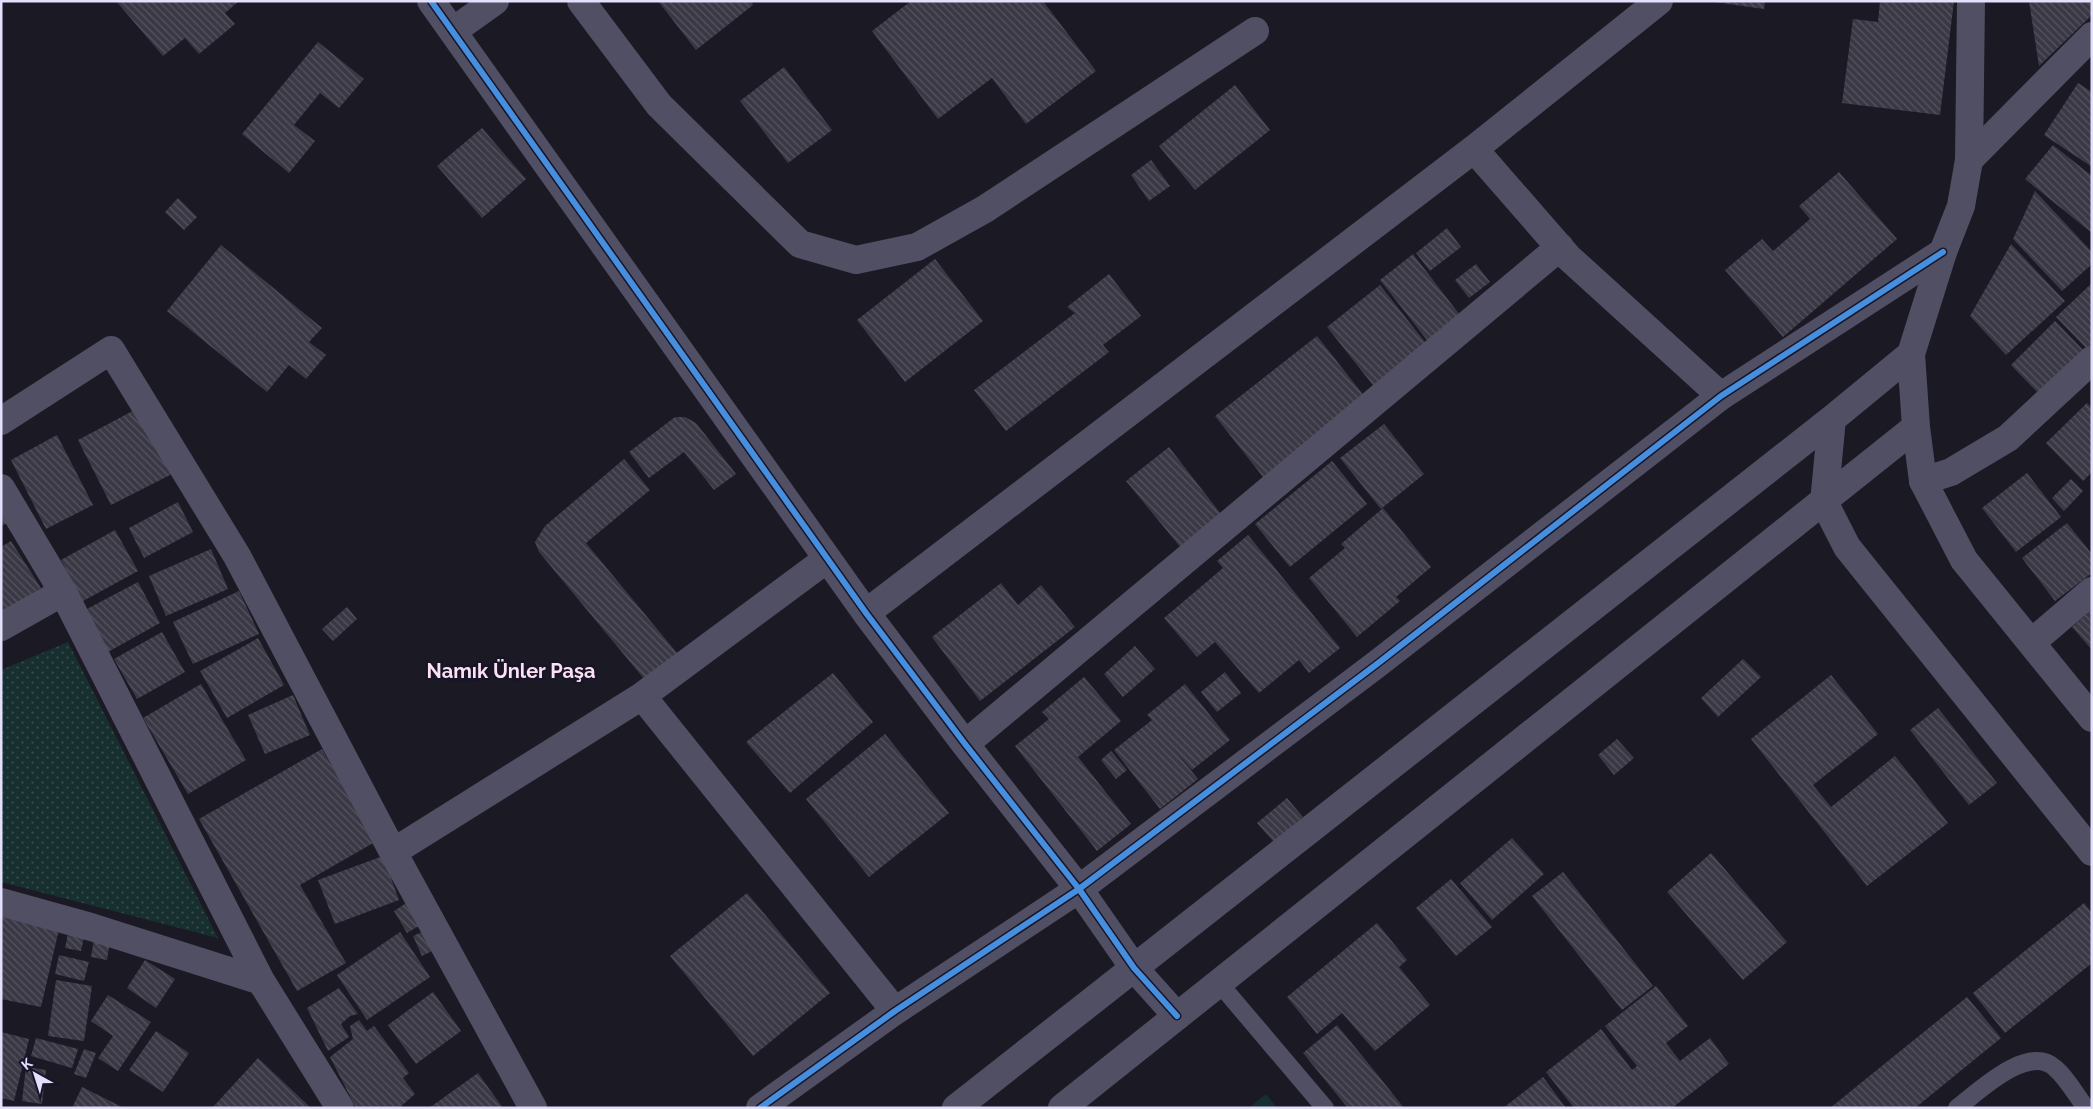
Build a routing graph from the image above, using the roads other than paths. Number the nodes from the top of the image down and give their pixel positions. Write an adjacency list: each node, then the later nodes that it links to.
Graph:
1 (431, 1): 7 (street)
2 (495, 1): 7 (street)
3 (580, 1): 6 (street)
4 (1659, 1): 9 (street)
5 (1971, 1): 10 (street)
6 (1255, 31)
7 (453, 32): 22 (street)
8 (2092, 36): 10 (street)
9 (1474, 149): 11 (street); 25 (street)
10 (1969, 160): 12 (street)
11 (1560, 247): 15 (street); 30 (street)
12 (1943, 252): 13 (street); 15 (street)
13 (1911, 354): 16 (street); 18 (street)
14 (2092, 360): 19 (street)
15 (1722, 396): 33 (street)
16 (1832, 420): 21 (street); 35 (street)
17 (1, 421): 31 (street)
18 (1916, 427): 19 (street); 21 (street)
19 (1923, 481): 27 (street)
20 (1, 488): 24 (street)
21 (1824, 502): 32 (street); 37 (street)
22 (828, 559): 25 (street); 28 (street)
23 (2092, 591): 27 (street)
24 (63, 592): 26 (street); 36 (street)
25 (866, 613): 30 (street)
26 (1, 627)
27 (2032, 642): 29 (street)
28 (642, 696): 31 (street); 38 (street)
29 (2092, 718)
30 (965, 744): 33 (street)
31 (393, 852): 41 (street)
32 (2092, 852)
33 (1080, 889): 35 (street); 38 (street)
34 (1, 902): 36 (street)
35 (1134, 968): 39 (street); 43 (street)
36 (261, 981): 40 (street)
37 (1219, 983): 39 (street); 45 (lane)
38 (896, 1011): 42 (street)
39 (1177, 1016): 44 (street)
40 (340, 1108)
41 (533, 1108)
42 (760, 1108)
43 (956, 1108)
44 (1062, 1108)
45 (1325, 1108)
46 (1958, 1108): 47 (lane)
47 (2086, 1108)

